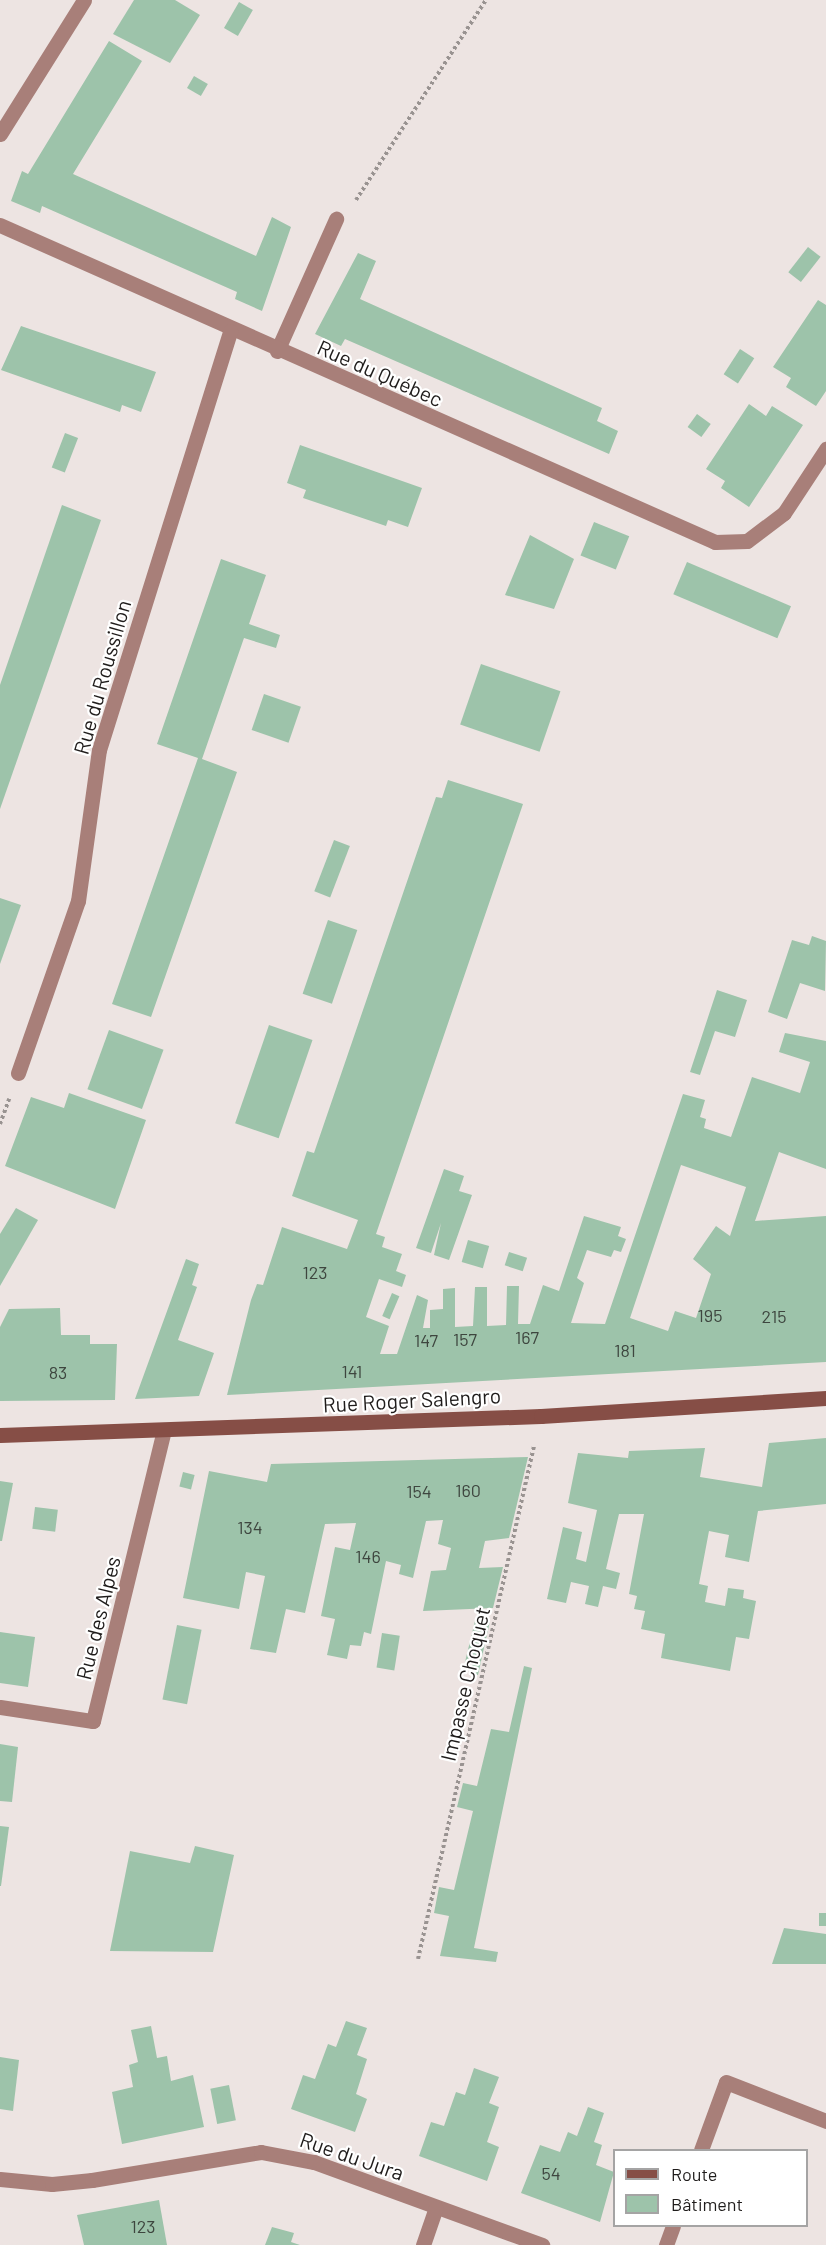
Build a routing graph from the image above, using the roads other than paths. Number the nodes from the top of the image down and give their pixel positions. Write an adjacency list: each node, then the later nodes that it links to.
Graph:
1 (84, 0): 2 (street)
2 (0, 134)
3 (336, 219): 6 (street)
4 (0, 225): 5 (street, Rue du Québec)
5 (230, 331): 6 (street, Rue du Québec); 8 (street, Rue du Roussillon)
6 (277, 351): 7 (street, Rue du Québec)
7 (826, 449)
8 (18, 1073)
9 (826, 1398): 10 (main road, Rue Roger Salengro)
10 (163, 1432): 11 (main road, Rue Roger Salengro); 12 (street, Rue des Alpes)
11 (0, 1435)
12 (0, 1707)
13 (826, 2121): 14 (street)
14 (702, 2149)
15 (0, 2179): 16 (street, Rue du Jura)
16 (436, 2208): 18 (street); 19 (street, Rue du Jura)
17 (673, 2227): 20 (street)
18 (423, 2245)
19 (542, 2245)
20 (666, 2245)

